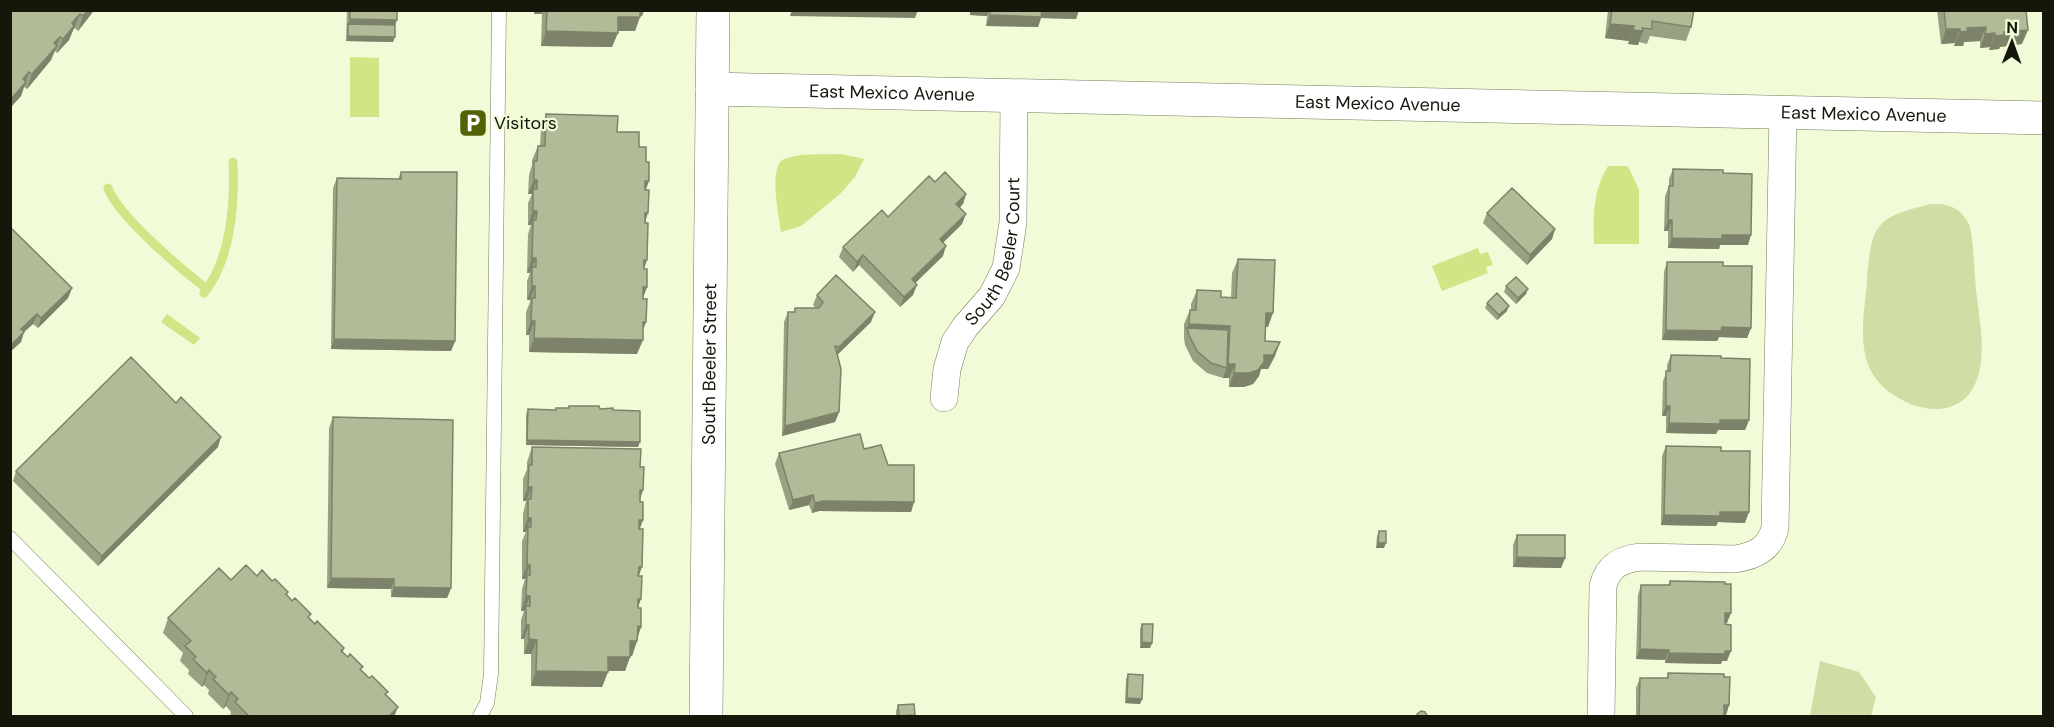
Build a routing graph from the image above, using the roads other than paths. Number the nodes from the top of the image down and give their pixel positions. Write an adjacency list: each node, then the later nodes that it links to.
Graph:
1 (499, 10): 10 (lane)
2 (713, 10): 3 (street, South Beeler Street)
3 (712, 89): 4 (street, East Mexico Avenue); 11 (street, South Beeler Street)
4 (1014, 96): 5 (street, East Mexico Avenue); 7 (street, South Beeler Court)
5 (1783, 112): 6 (street, East Mexico Avenue); 12 (street)
6 (2043, 118)
7 (945, 398)
8 (10, 538): 9 (lane)
9 (186, 717)
10 (480, 717)
11 (706, 717)
12 (1601, 717)

